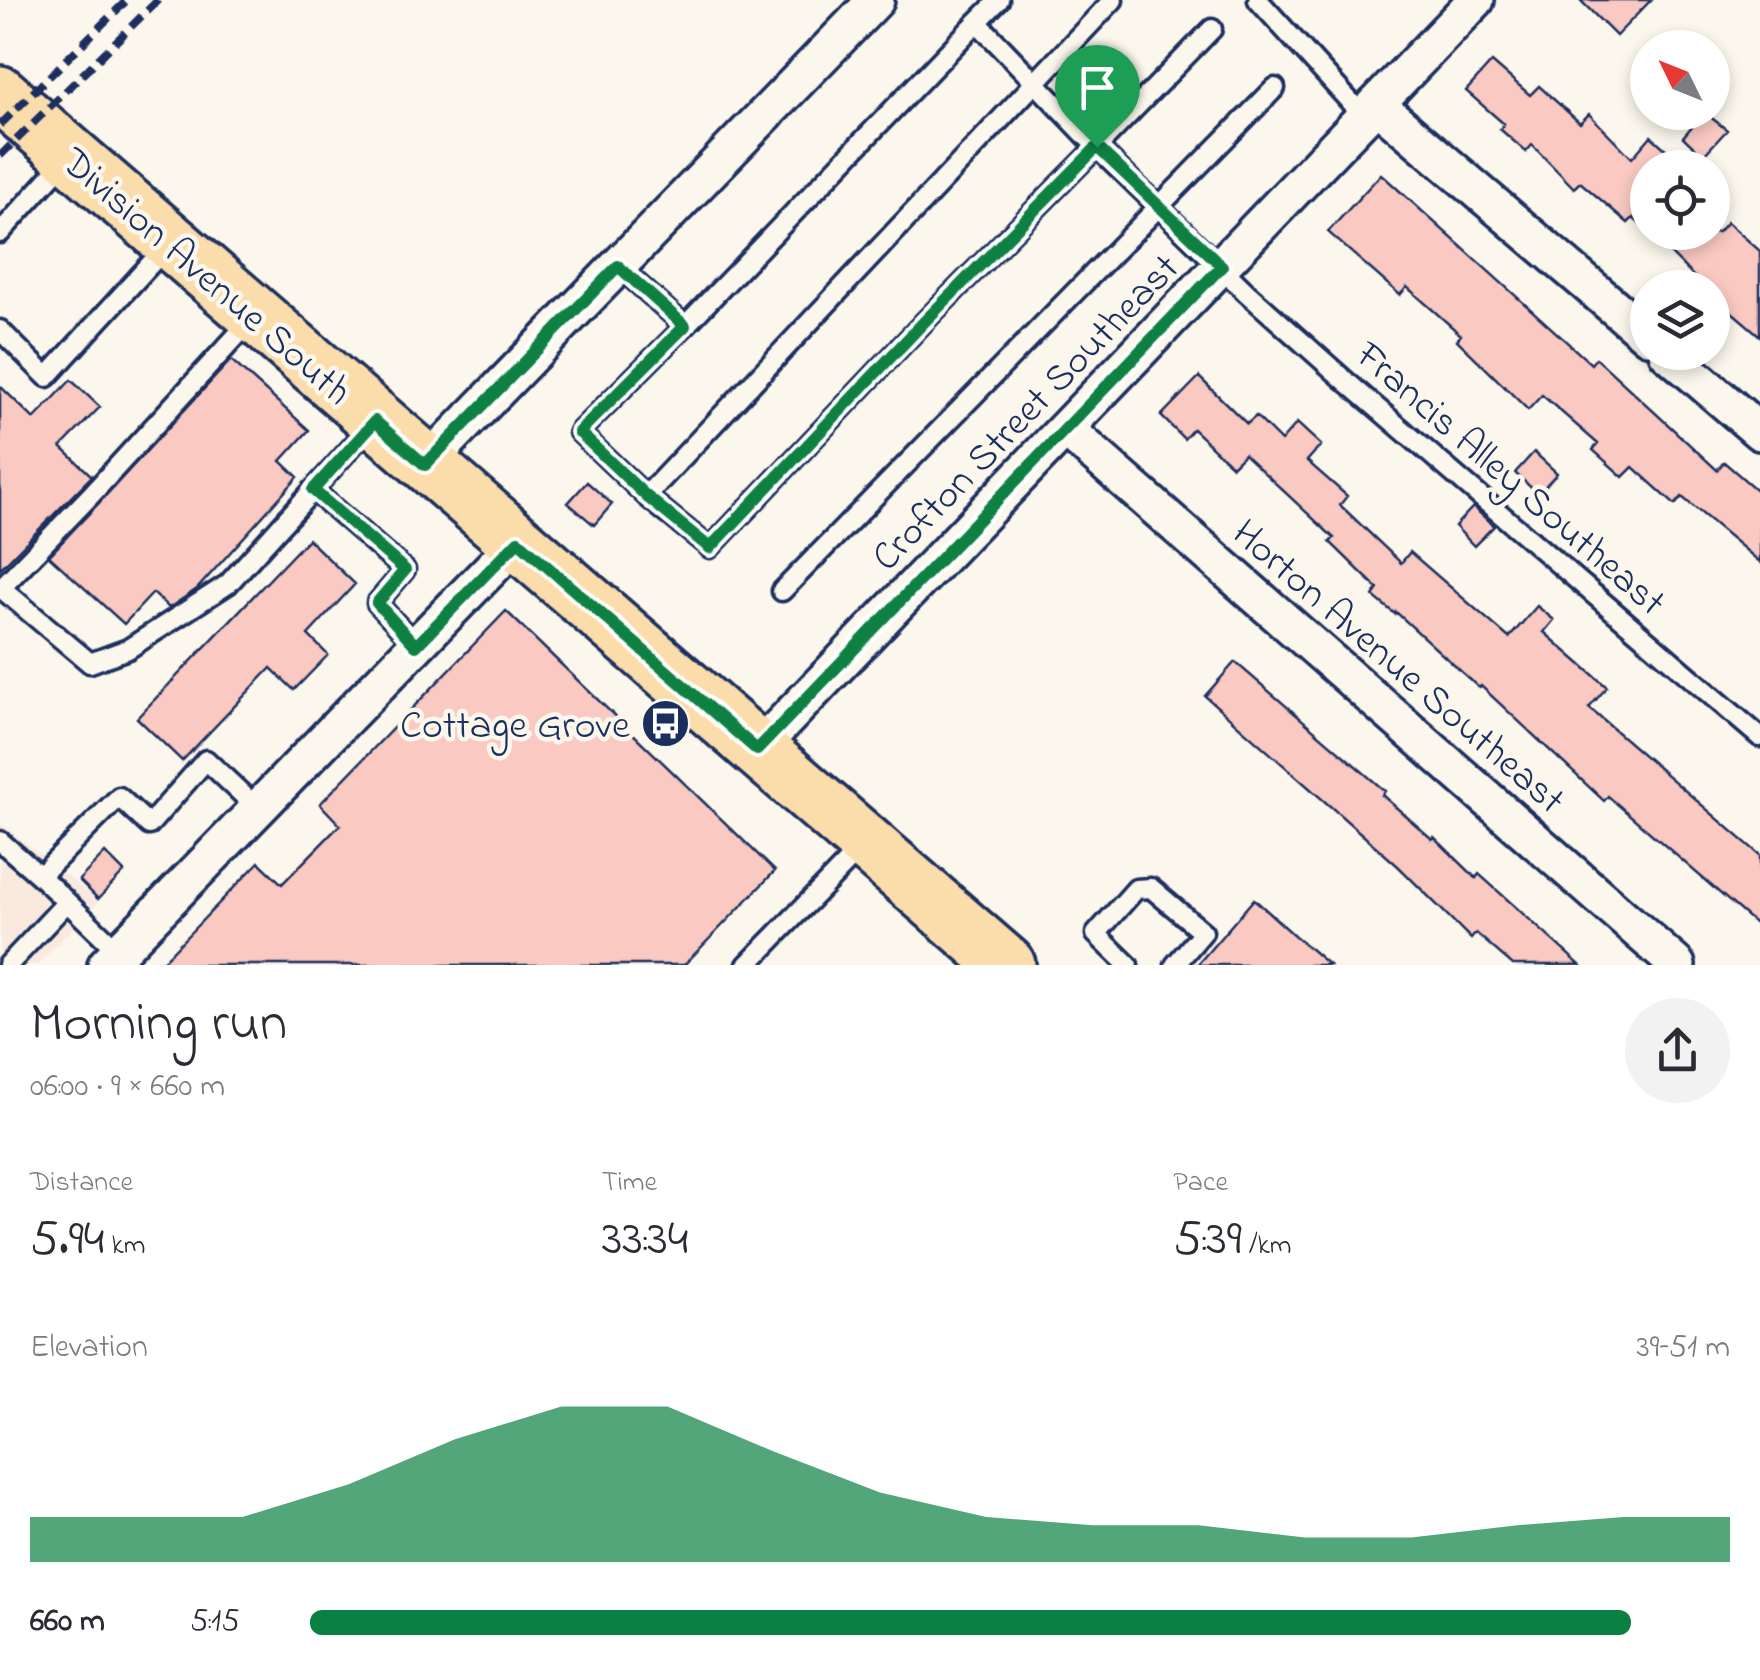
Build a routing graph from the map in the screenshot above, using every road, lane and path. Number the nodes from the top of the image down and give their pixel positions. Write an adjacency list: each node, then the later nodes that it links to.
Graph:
1 (876, 0): 17 (street)
2 (998, 0): 6 (lane)
3 (1113, 0): 8 (lane)
4 (1258, 0): 11 (lane)
5 (1476, 0): 11 (street, Crofton Street Southeast)
6 (976, 22): 8 (lane, Francis Alley Southeast); 21 (lane)
7 (1212, 29): 12 (lane)
8 (1035, 83): 12 (lane, Francis Alley Southeast); 29 (lane)
9 (1275, 88): 14 (lane)
10 (0, 94): 13 (main road, Division Avenue South)
11 (1370, 111): 18 (street, Crofton Street Southeast); 20 (street)
12 (1097, 147): 14 (lane, Francis Alley Southeast); 29 (lane)
13 (70, 156): 15 (lane); 16 (main road, Division Avenue South)
14 (1159, 206): 18 (lane, Francis Alley Southeast); 31 (lane)
15 (0, 234)
16 (170, 242): 19 (main road, Division Avenue South); 22 (lane)
17 (618, 266): 21 (lane); 27 (street)
18 (1222, 266): 25 (street, Crofton Street Southeast); 33 (lane, Francis Alley Southeast)
19 (254, 316): 24 (main road, Division Avenue South); 28 (lane)
20 (1630, 321)
21 (685, 326): 29 (lane)
22 (0, 330)
23 (1688, 370): 26 (street)
24 (375, 421): 27 (main road, Division Avenue South); 28 (lane)
25 (1067, 430): 34 (street, Crofton Street Southeast); 46 (street, Horton Avenue Southeast)
26 (1760, 432)
27 (425, 465): 30 (main road, Division Avenue South)
28 (313, 490): 32 (lane)
29 (646, 496)
30 (518, 541): 32 (street); 34 (main road, Division Avenue South)
31 (782, 592)
32 (416, 646): 35 (street)
33 (1760, 737)
34 (757, 750): 37 (main road, Division Avenue South)
35 (258, 809): 38 (lane); 40 (street)
36 (0, 842): 38 (lane)
37 (866, 843): 42 (lane); 43 (main road, Division Avenue South)
38 (40, 876): 39 (lane)
39 (67, 902): 40 (lane); 41 (lane)
40 (112, 958)
41 (8, 965)
42 (747, 965)
43 (1007, 965)
44 (1128, 965): 45 (lane)
45 (1175, 965)
46 (1677, 965)

